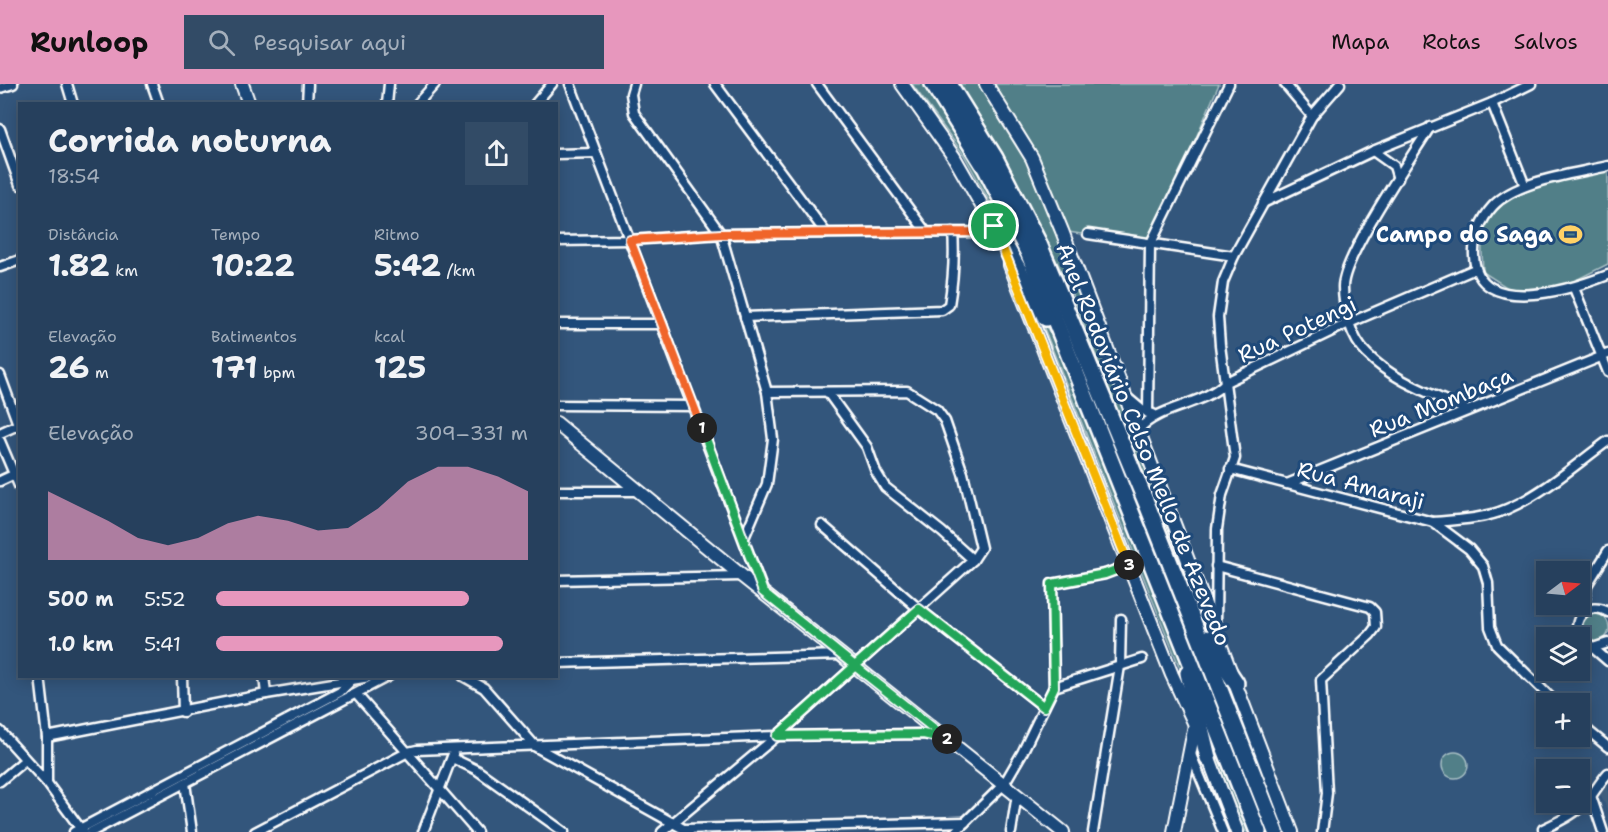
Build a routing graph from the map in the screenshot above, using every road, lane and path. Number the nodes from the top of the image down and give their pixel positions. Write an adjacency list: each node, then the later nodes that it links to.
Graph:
1 (13, 84): 21 (street)
2 (67, 84): 22 (street)
3 (152, 84): 23 (street)
4 (242, 84): 24 (main road)
5 (308, 84): 25 (street)
6 (389, 84): 26 (street)
7 (435, 84): 27 (street)
8 (552, 84): 28 (street)
9 (570, 84): 34 (street)
10 (634, 84): 45 (street)
11 (715, 84): 42 (street)
12 (818, 84): 43 (street)
13 (902, 84): 41 (main road)
14 (933, 84): 61 (highway, Anel Rodoviário Celso Mello de Azevedo)
15 (950, 84): 101 (highway, Anel Rodoviário Celso Mello de Azevedo)
16 (986, 84): 67 (main road, Anel Rodoviário Celso Mello de Azevedo)
17 (1229, 84): 49 (street)
18 (1340, 84): 30 (street)
19 (1531, 84): 29 (street)
20 (1288, 86): 30 (street)
21 (0, 88)
22 (73, 102)
23 (158, 102)
24 (248, 102)
25 (307, 102)
26 (387, 102)
27 (419, 102)
28 (536, 102)
29 (1492, 103): 31 (street); 39 (street)
30 (1312, 116): 40 (street)
31 (1430, 127): 33 (street); 37 (street)
32 (0, 129): 38 (street)
33 (1373, 151): 37 (street); 40 (street)
34 (596, 153): 35 (street); 47 (street)
35 (558, 154)
36 (1608, 166): 39 (street)
37 (1398, 178): 57 (street)
38 (18, 179)
39 (1526, 186): 53 (street)
40 (1263, 203): 50 (street)
41 (994, 226): 44 (street); 61 (highway); 92 (main road)
42 (826, 232): 43 (street); 45 (street)
43 (926, 232): 44 (street)
44 (953, 232): 56 (street)
45 (721, 234): 47 (street); 56 (street)
46 (1088, 234): 49 (street)
47 (630, 240): 48 (street); 59 (street)
48 (558, 241)
49 (1149, 245): 50 (street); 71 (street)
50 (1234, 256): 64 (street)
51 (18, 261): 52 (street)
52 (0, 267)
53 (1475, 269): 55 (street); 57 (street, Rua Potengi)
54 (1608, 275): 55 (street)
55 (1574, 288): 60 (street)
56 (745, 317): 65 (street)
57 (1349, 323): 64 (street, Rua Potengi); 70 (street)
58 (558, 324): 59 (street)
59 (662, 324): 69 (street)
60 (1605, 355): 62 (street); 70 (street, Rua Mombaça)
61 (1076, 372): 102 (highway, Anel Rodoviário Celso Mello de Azevedo)
62 (1608, 372)
63 (0, 375): 73 (street)
64 (1226, 382): 72 (street, Rua Potengi); 80 (street)
65 (767, 392): 66 (street); 89 (street)
66 (828, 393): 91 (street); 91 (street)
67 (1126, 396): 71 (street); 76 (main road, Anel Rodoviário Celso Mello de Azevedo)
68 (558, 405): 69 (street)
69 (694, 406): 89 (street)
70 (1466, 410): 84 (street, Rua Mombaça)
71 (1148, 413): 72 (street)
72 (1162, 415): 76 (street, Rua Potengi)
73 (18, 421)
74 (18, 424): 77 (street)
75 (558, 425): 86 (main road)
76 (1139, 429): 104 (main road, Anel Rodoviário Celso Mello de Azevedo)
77 (0, 433)
78 (0, 441): 81 (street)
79 (1608, 441): 87 (street)
80 (1230, 469): 84 (street, Rua Amaraji); 93 (street)
81 (15, 474): 82 (street); 83 (street)
82 (0, 481)
83 (18, 482)
84 (1287, 484): 87 (street, Rua Amaraji)
85 (558, 491): 86 (street)
86 (639, 491): 94 (main road)
87 (1433, 522): 122 (street, Rua Amaraji)
88 (822, 525): 98 (street)
89 (744, 538): 97 (street)
90 (1608, 551): 96 (street)
91 (973, 560): 98 (street)
92 (1129, 565): 121 (street); 127 (main road)
93 (1216, 566): 104 (street); 172 (street)
94 (742, 576): 95 (street); 97 (main road)
95 (558, 580)
96 (1590, 580)
97 (763, 592): 108 (main road)
98 (919, 609): 112 (street); 125 (street)
99 (1590, 610): 100 (street)
100 (1608, 612)
101 (1190, 614): 120 (highway); 170 (highway, Anel Rodoviário Celso Mello de Azevedo)
102 (1174, 618): 139 (highway); 169 (highway, Anel Rodoviário Celso Mello de Azevedo)
103 (1121, 619): 113 (street)
104 (1216, 629): 120 (main road, Anel Rodoviário Celso Mello de Azevedo)
105 (1608, 643): 107 (street)
106 (1590, 646): 107 (street)
107 (1593, 648): 110 (street)
108 (841, 656): 111 (street); 112 (main road)
109 (1142, 659): 113 (street)
110 (1608, 661)
111 (558, 663)
112 (855, 666): 130 (street); 132 (main road)
113 (1120, 666): 121 (street); 165 (street)
114 (40, 678): 131 (street)
115 (182, 678): 126 (street)
116 (264, 678): 123 (street)
117 (386, 678): 124 (street)
118 (466, 678): 133 (street)
119 (350, 679): 123 (street); 153 (street)
120 (1236, 683): 171 (main road, Anel Rodoviário Celso Mello de Azevedo)
121 (1054, 687): 125 (street)
122 (1546, 693)
123 (266, 694): 126 (street)
124 (357, 695): 136 (street); 144 (street)
125 (1044, 707): 145 (street)
126 (183, 712): 131 (street)
127 (1195, 725): 137 (main road); 139 (main road)
128 (0, 731): 140 (street)
129 (1590, 732): 134 (street)
130 (777, 736): 132 (street); 133 (street); 151 (street)
131 (47, 737): 143 (street)
132 (948, 739): 145 (main road)
133 (536, 747): 135 (street); 151 (street)
134 (1608, 747)
135 (456, 748): 136 (street); 138 (street)
136 (408, 752): 147 (street); 157 (street)
137 (1190, 752): 146 (street); 166 (main road)
138 (452, 758): 147 (street); 160 (street)
139 (1208, 758): 146 (street); 168 (main road)
140 (25, 760): 142 (street); 143 (street)
141 (1608, 773): 149 (street)
142 (0, 781)
143 (47, 783): 153 (street)
144 (185, 783): 155 (street); 156 (street)
145 (1004, 784): 148 (main road); 150 (street)
146 (1204, 787): 167 (street)
147 (441, 790): 158 (street); 159 (street)
148 (1017, 794): 163 (street); 164 (main road)
149 (1591, 796): 152 (street); 173 (street)
150 (966, 822): 154 (street); 162 (street)
151 (672, 823): 154 (street); 161 (street)
152 (1543, 830)
153 (79, 831)
154 (686, 831)
155 (91, 832)
156 (192, 832)
157 (255, 832)
158 (423, 832)
159 (477, 832)
160 (564, 832)
161 (662, 832)
162 (955, 832)
163 (1011, 832)
164 (1063, 832)
165 (1093, 832)
166 (1174, 832)
167 (1223, 832)
168 (1237, 832)
169 (1258, 832)
170 (1276, 832)
171 (1292, 832)
172 (1322, 832)
173 (1603, 832)

